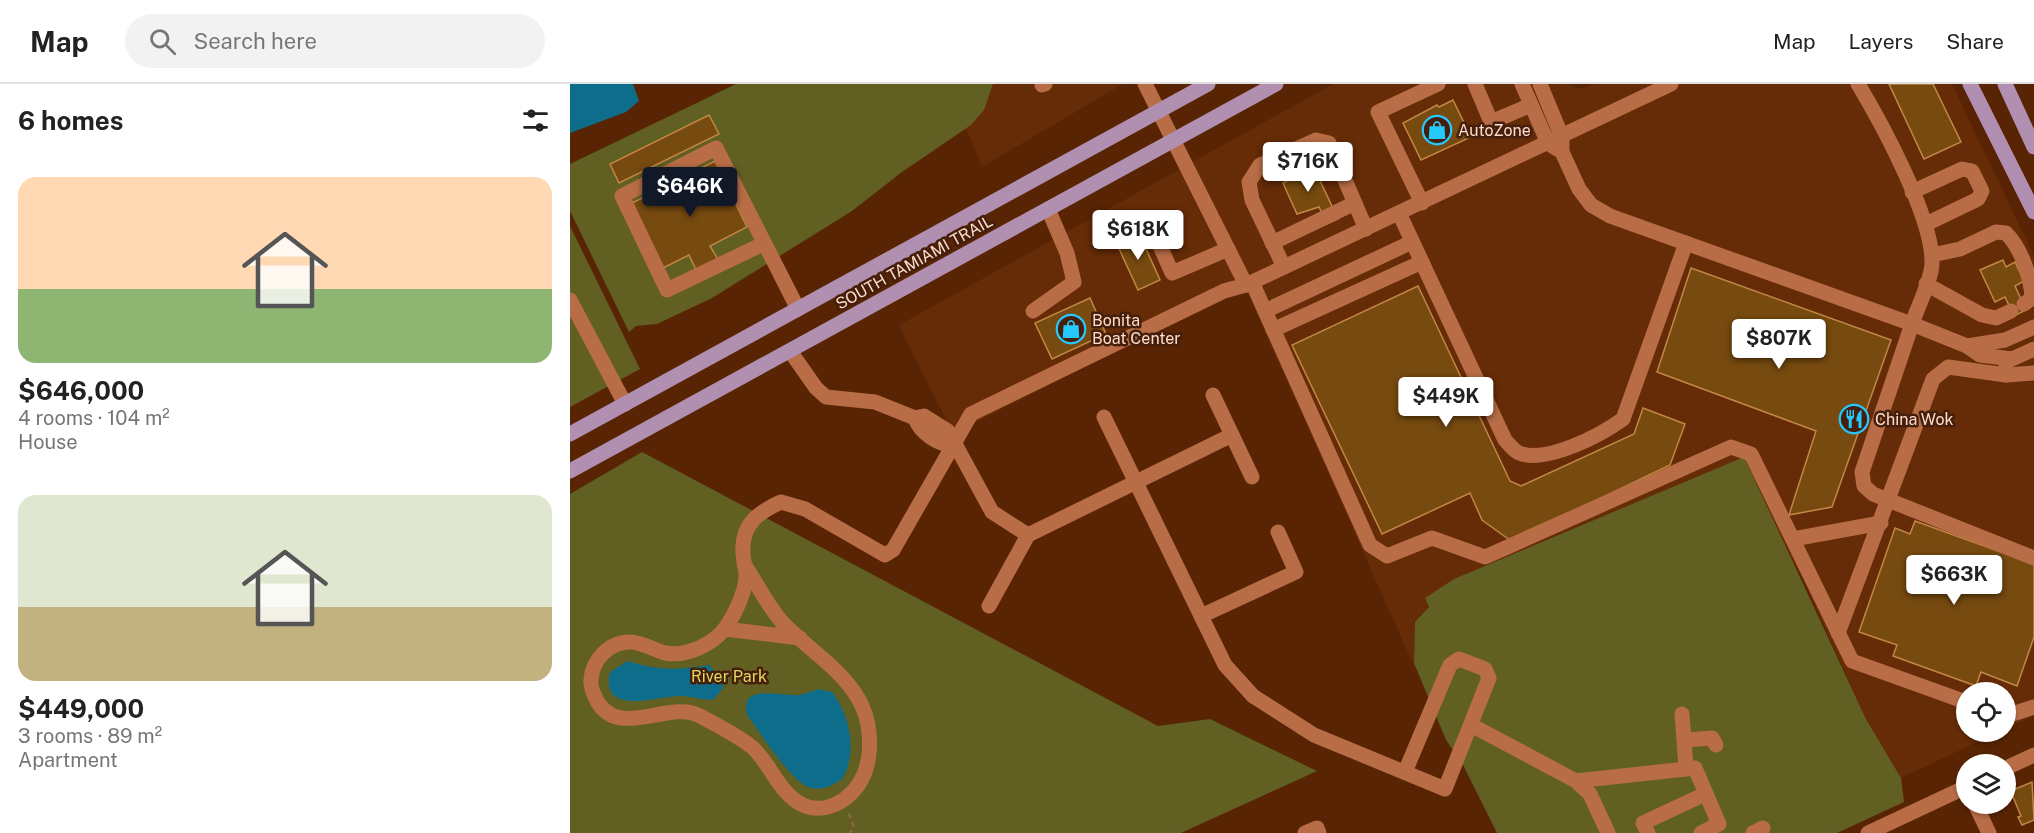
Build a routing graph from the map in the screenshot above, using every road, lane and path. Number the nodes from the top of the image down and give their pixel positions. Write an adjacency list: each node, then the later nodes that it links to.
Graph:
1 (1145, 84): 13 (street)
2 (1208, 84): 13 (main road, SOUTH TAMIAMI TRAIL)
3 (1276, 84): 14 (main road, SOUTH TAMIAMI TRAIL)
4 (1438, 84): 19 (street)
5 (1475, 84): 12 (street)
6 (1522, 84): 12 (street)
7 (1540, 84): 15 (street)
8 (1671, 84): 15 (street)
9 (1858, 84): 17 (street)
10 (1970, 84): 21 (main road)
11 (2005, 84): 16 (main road)
12 (1532, 105): 15 (street)
13 (1159, 111): 14 (street); 37 (main road, SOUTH TAMIAMI TRAIL)
14 (1175, 140): 20 (main road, SOUTH TAMIAMI TRAIL); 30 (street)
15 (1558, 144): 19 (street); 29 (street)
16 (2034, 147)
17 (1912, 192): 23 (street); 23 (street)
18 (1355, 203): 24 (street); 28 (street); 28 (street)
19 (1422, 203): 22 (street)
20 (1048, 209): 38 (street); 45 (main road, SOUTH TAMIAMI TRAIL)
21 (2034, 212)
22 (1399, 213): 24 (street); 26 (street)
23 (1926, 224): 31 (street)
24 (1366, 229): 33 (street)
25 (1153, 230): 30 (street)
26 (1412, 242): 32 (street); 39 (street)
27 (763, 243): 27 (street); 37 (street)
28 (1272, 243): 33 (street)
29 (1686, 243): 32 (street); 40 (street)
30 (1228, 249): 34 (street)
31 (1932, 255): 35 (street); 35 (street)
32 (1422, 262): 42 (street)
33 (1284, 267): 34 (street)
34 (1249, 284): 39 (street); 54 (street)
35 (1926, 284): 40 (street)
36 (570, 300): 50 (street)
37 (798, 309): 50 (main road, SOUTH TAMIAMI TRAIL)
38 (1033, 311)
39 (1264, 311): 42 (street)
40 (1912, 324): 43 (street); 58 (street)
41 (2034, 327): 43 (street)
42 (1273, 330): 62 (street)
43 (1967, 346): 46 (street)
44 (2034, 349): 46 (street)
45 (790, 351): 54 (street); 55 (main road, SOUTH TAMIAMI TRAIL)
46 (2006, 359): 48 (street)
47 (2034, 373): 48 (street)
48 (2006, 375): 58 (street)
49 (1214, 395): 53 (street)
50 (625, 404): 52 (main road, SOUTH TAMIAMI TRAIL)
51 (1104, 417): 57 (street)
52 (570, 434)
53 (1232, 435): 56 (street); 57 (street)
54 (953, 445): 61 (street); 64 (street)
55 (570, 471)
56 (1252, 477)
57 (1136, 482): 61 (street); 66 (street)
58 (1889, 501): 59 (street); 63 (street)
59 (1881, 523): 62 (street); 68 (street)
60 (1278, 532): 66 (street)
61 (1028, 535): 65 (street)
62 (1793, 539): 68 (street)
63 (2034, 558)
64 (744, 564): 67 (street); 69 (street)
65 (989, 606)
66 (1201, 616): 80 (street)
67 (725, 629): 69 (street); 84 (street)
68 (1838, 633): 70 (street)
69 (800, 638): 84 (street)
70 (1956, 698)
71 (2034, 707): 72 (street)
72 (2016, 713)
73 (1682, 714): 75 (street)
74 (1471, 725): 80 (street); 80 (street); 81 (street)
75 (1685, 740): 76 (street); 79 (street)
76 (1716, 745)
77 (2034, 755): 78 (street)
78 (2016, 763)
79 (1686, 767): 81 (street); 83 (street)
80 (1405, 772)
81 (1576, 781): 88 (street)
82 (1956, 792): 91 (street)
83 (1705, 794): 86 (street); 89 (street)
84 (841, 801): 87 (path)
85 (1980, 814): 92 (street)
86 (1723, 829): 90 (street)
87 (850, 833)
88 (1608, 833)
89 (1648, 833)
90 (1701, 833)
91 (1868, 833)
92 (1989, 833)

